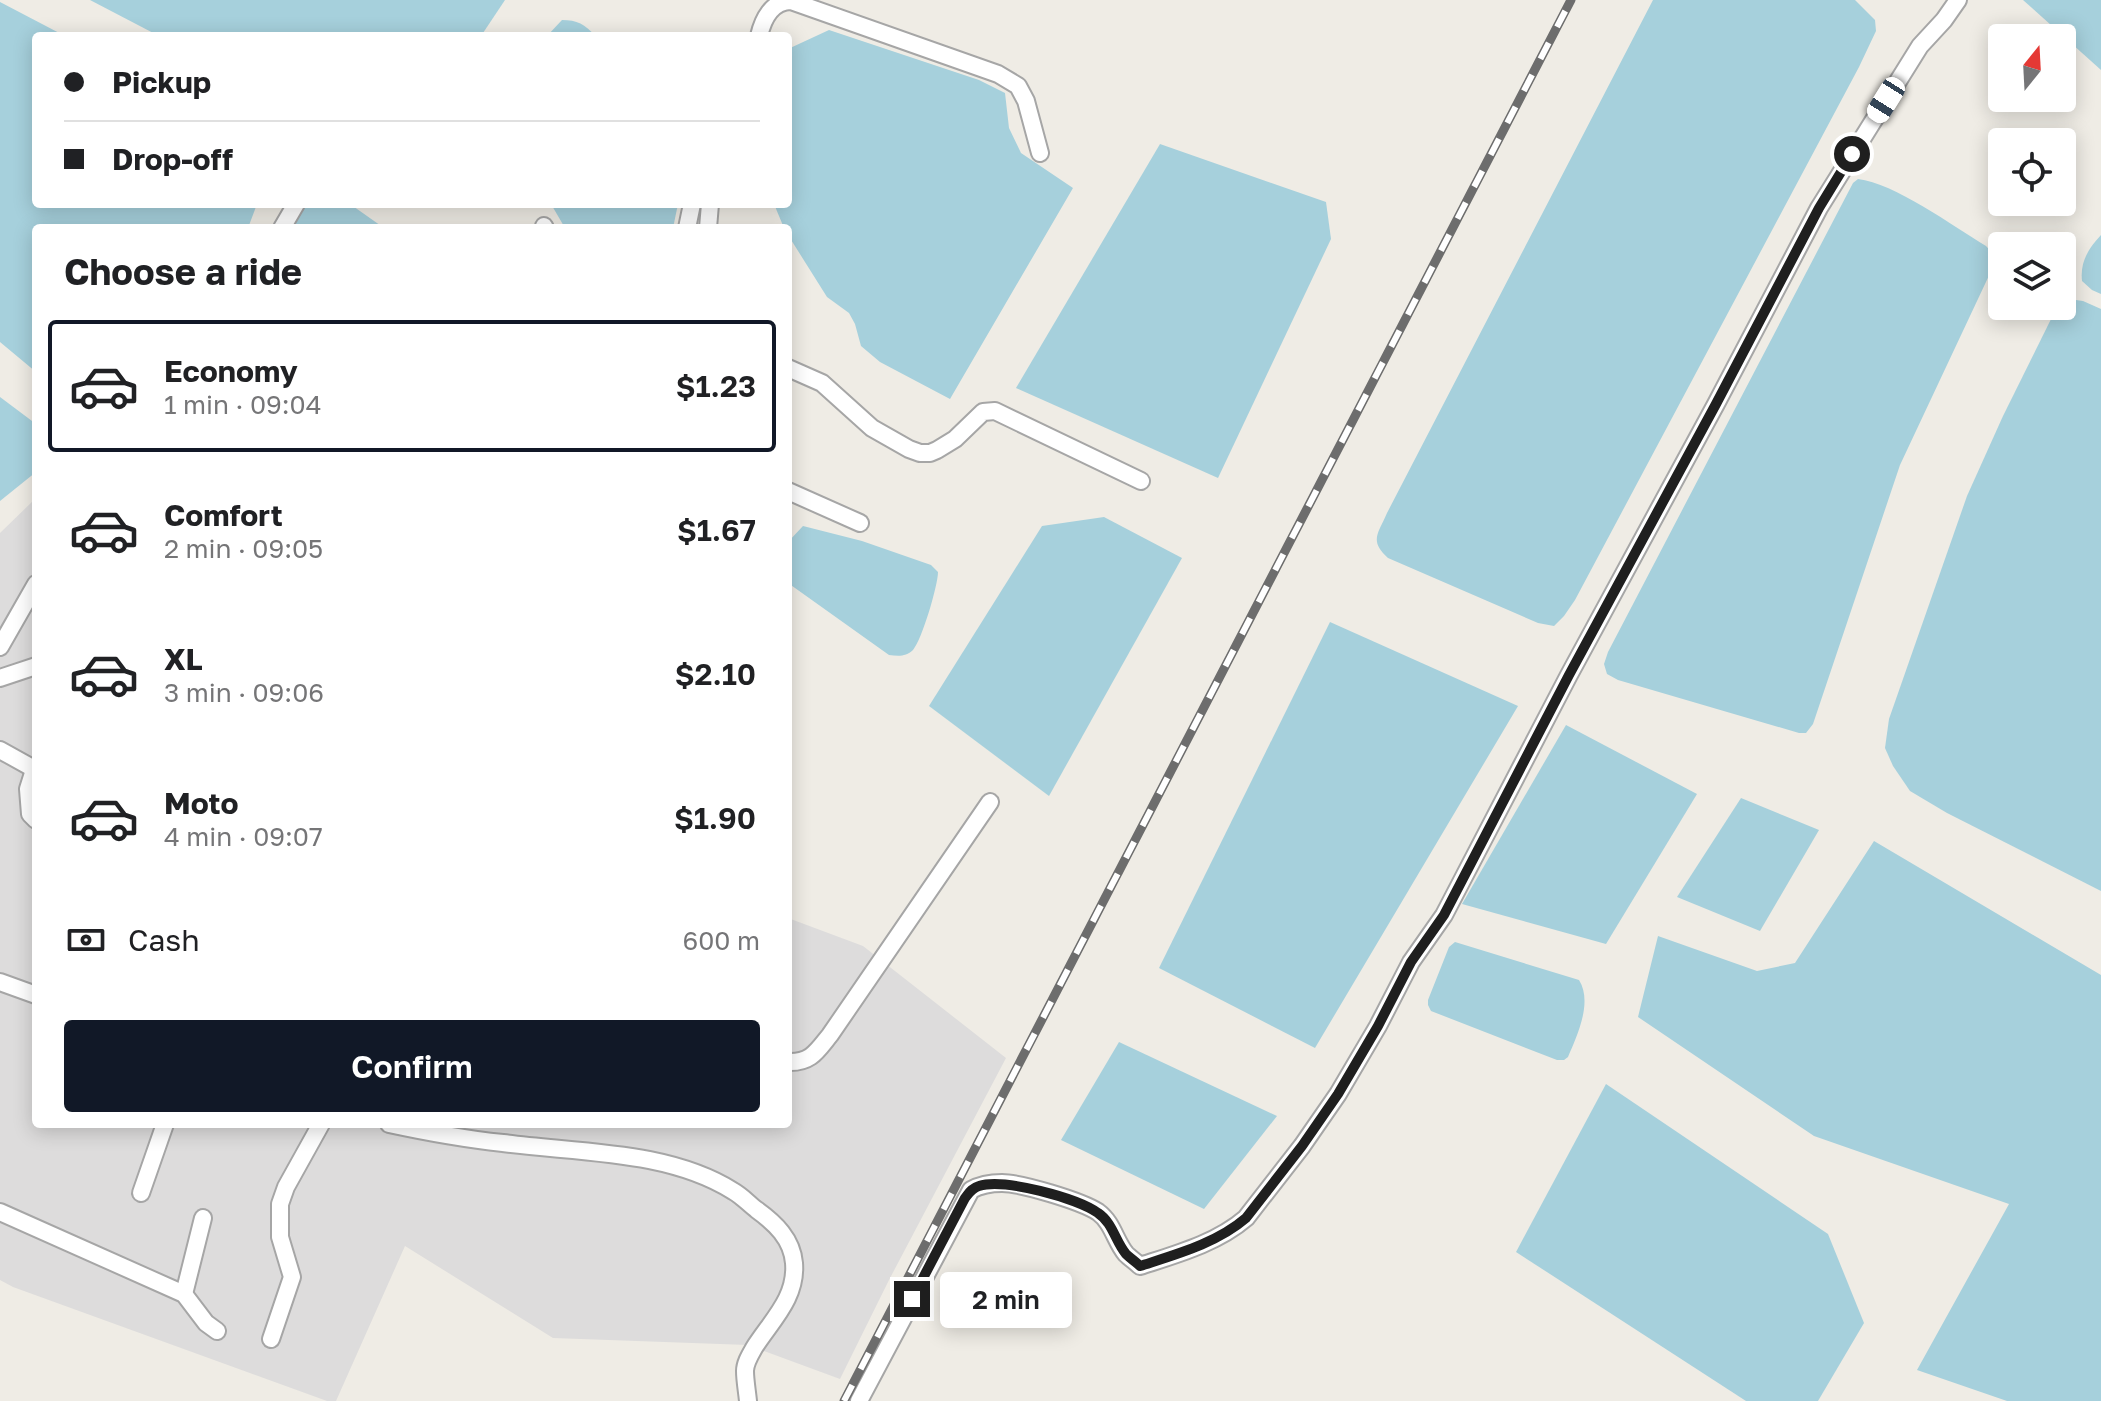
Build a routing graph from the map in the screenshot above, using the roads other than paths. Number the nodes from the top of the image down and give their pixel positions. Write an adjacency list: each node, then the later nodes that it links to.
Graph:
1 (1957, 1): 30 (street)
2 (761, 32): 3 (street)
3 (1040, 153)
4 (792, 370): 5 (street)
5 (1141, 481)
6 (792, 493): 7 (street)
7 (860, 523)
8 (32, 591): 9 (street)
9 (0, 647)
10 (32, 667): 11 (street)
11 (0, 678)
12 (0, 750): 13 (street)
13 (32, 768)
14 (32, 778): 16 (street)
15 (990, 802): 19 (street)
16 (32, 816)
17 (0, 982): 18 (street)
18 (32, 994)
19 (792, 1062)
20 (164, 1128): 23 (street)
21 (319, 1128): 28 (street)
22 (413, 1128): 29 (street)
23 (141, 1193)
24 (0, 1212): 26 (street)
25 (203, 1218): 26 (street)
26 (184, 1294): 27 (street)
27 (217, 1331)
28 (271, 1339)
29 (748, 1401)
30 (859, 1401)

